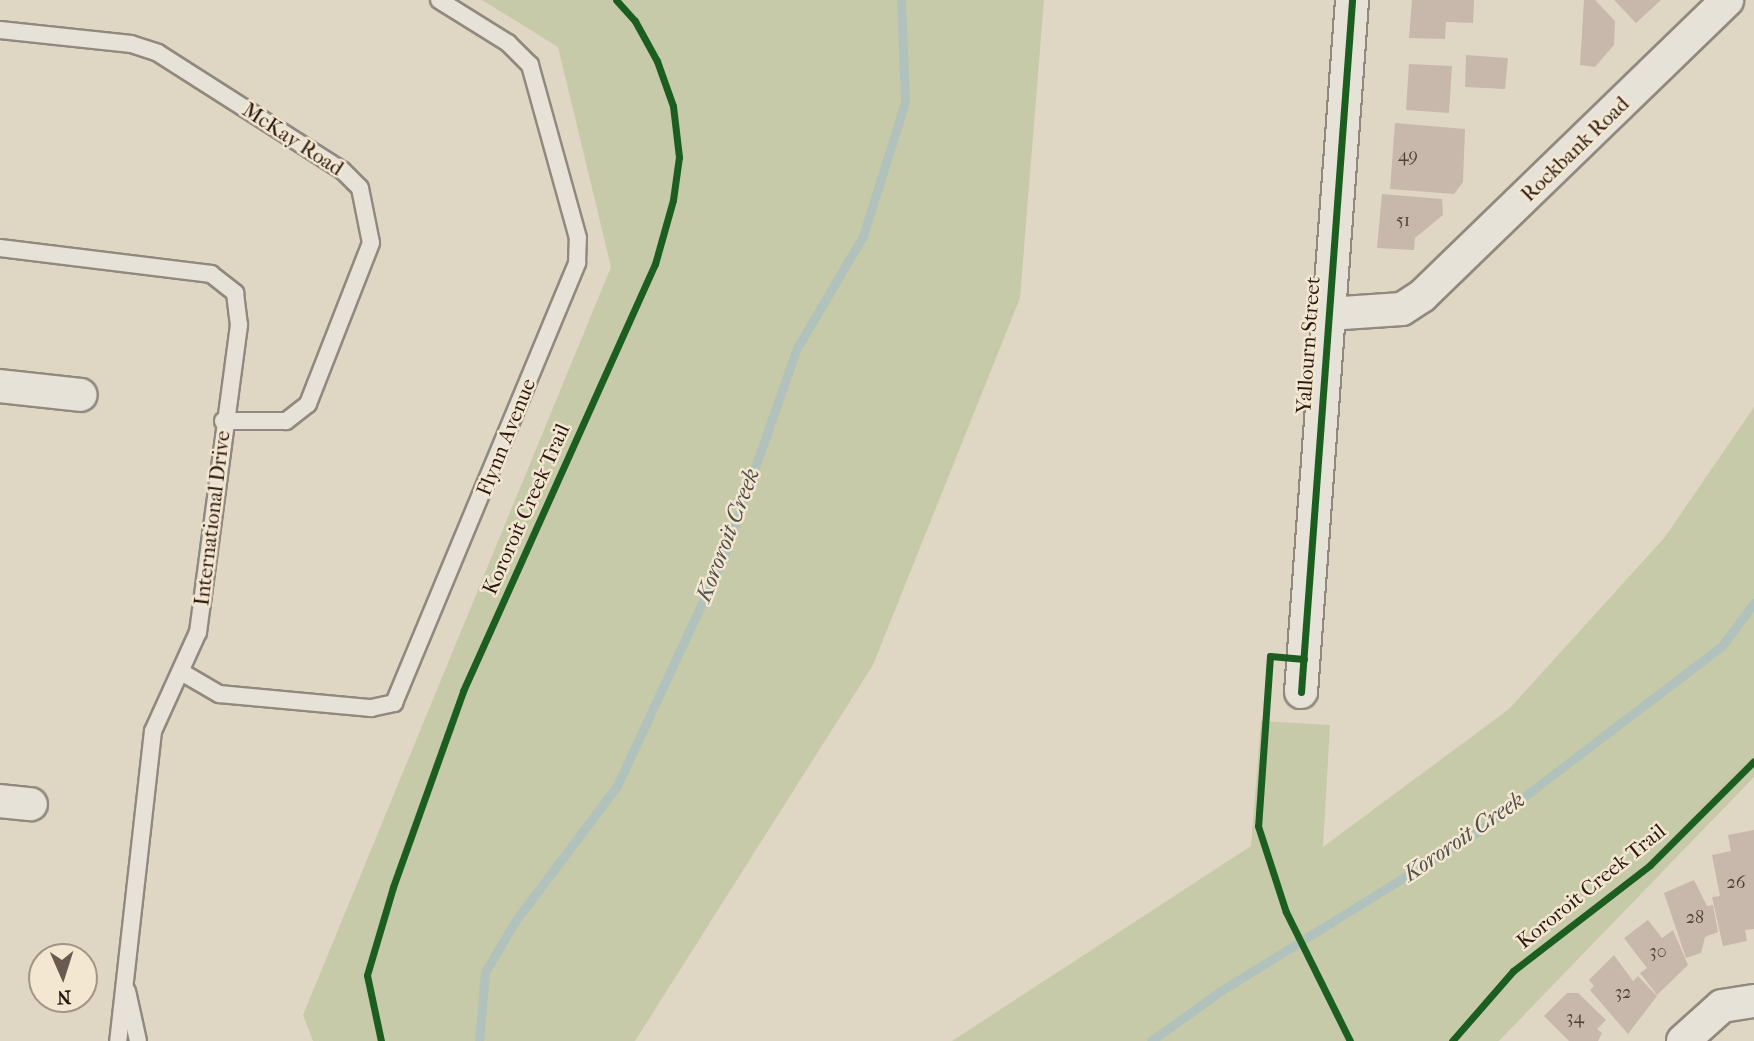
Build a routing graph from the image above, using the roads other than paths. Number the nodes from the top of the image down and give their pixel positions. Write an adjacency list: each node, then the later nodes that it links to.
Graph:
1 (439, 0): 10 (lane, Flynn Avenue)
2 (1352, 0): 6 (street, Yallourn Street)
3 (1727, 0): 6 (street, Rockbank Road)
4 (0, 30): 9 (lane, McKay Road)
5 (0, 248): 9 (lane, International Drive)
6 (1329, 302): 11 (street, Yallourn Street)
7 (0, 386): 8 (street)
8 (81, 395)
9 (223, 421): 10 (lane, International Drive)
10 (183, 673): 12 (lane, International Drive)
11 (1301, 692)
12 (125, 974): 14 (lane, International Drive); 15 (lane, International Drive)
13 (1754, 1001): 16 (street)
14 (118, 1041)
15 (138, 1041)
16 (1683, 1041)

